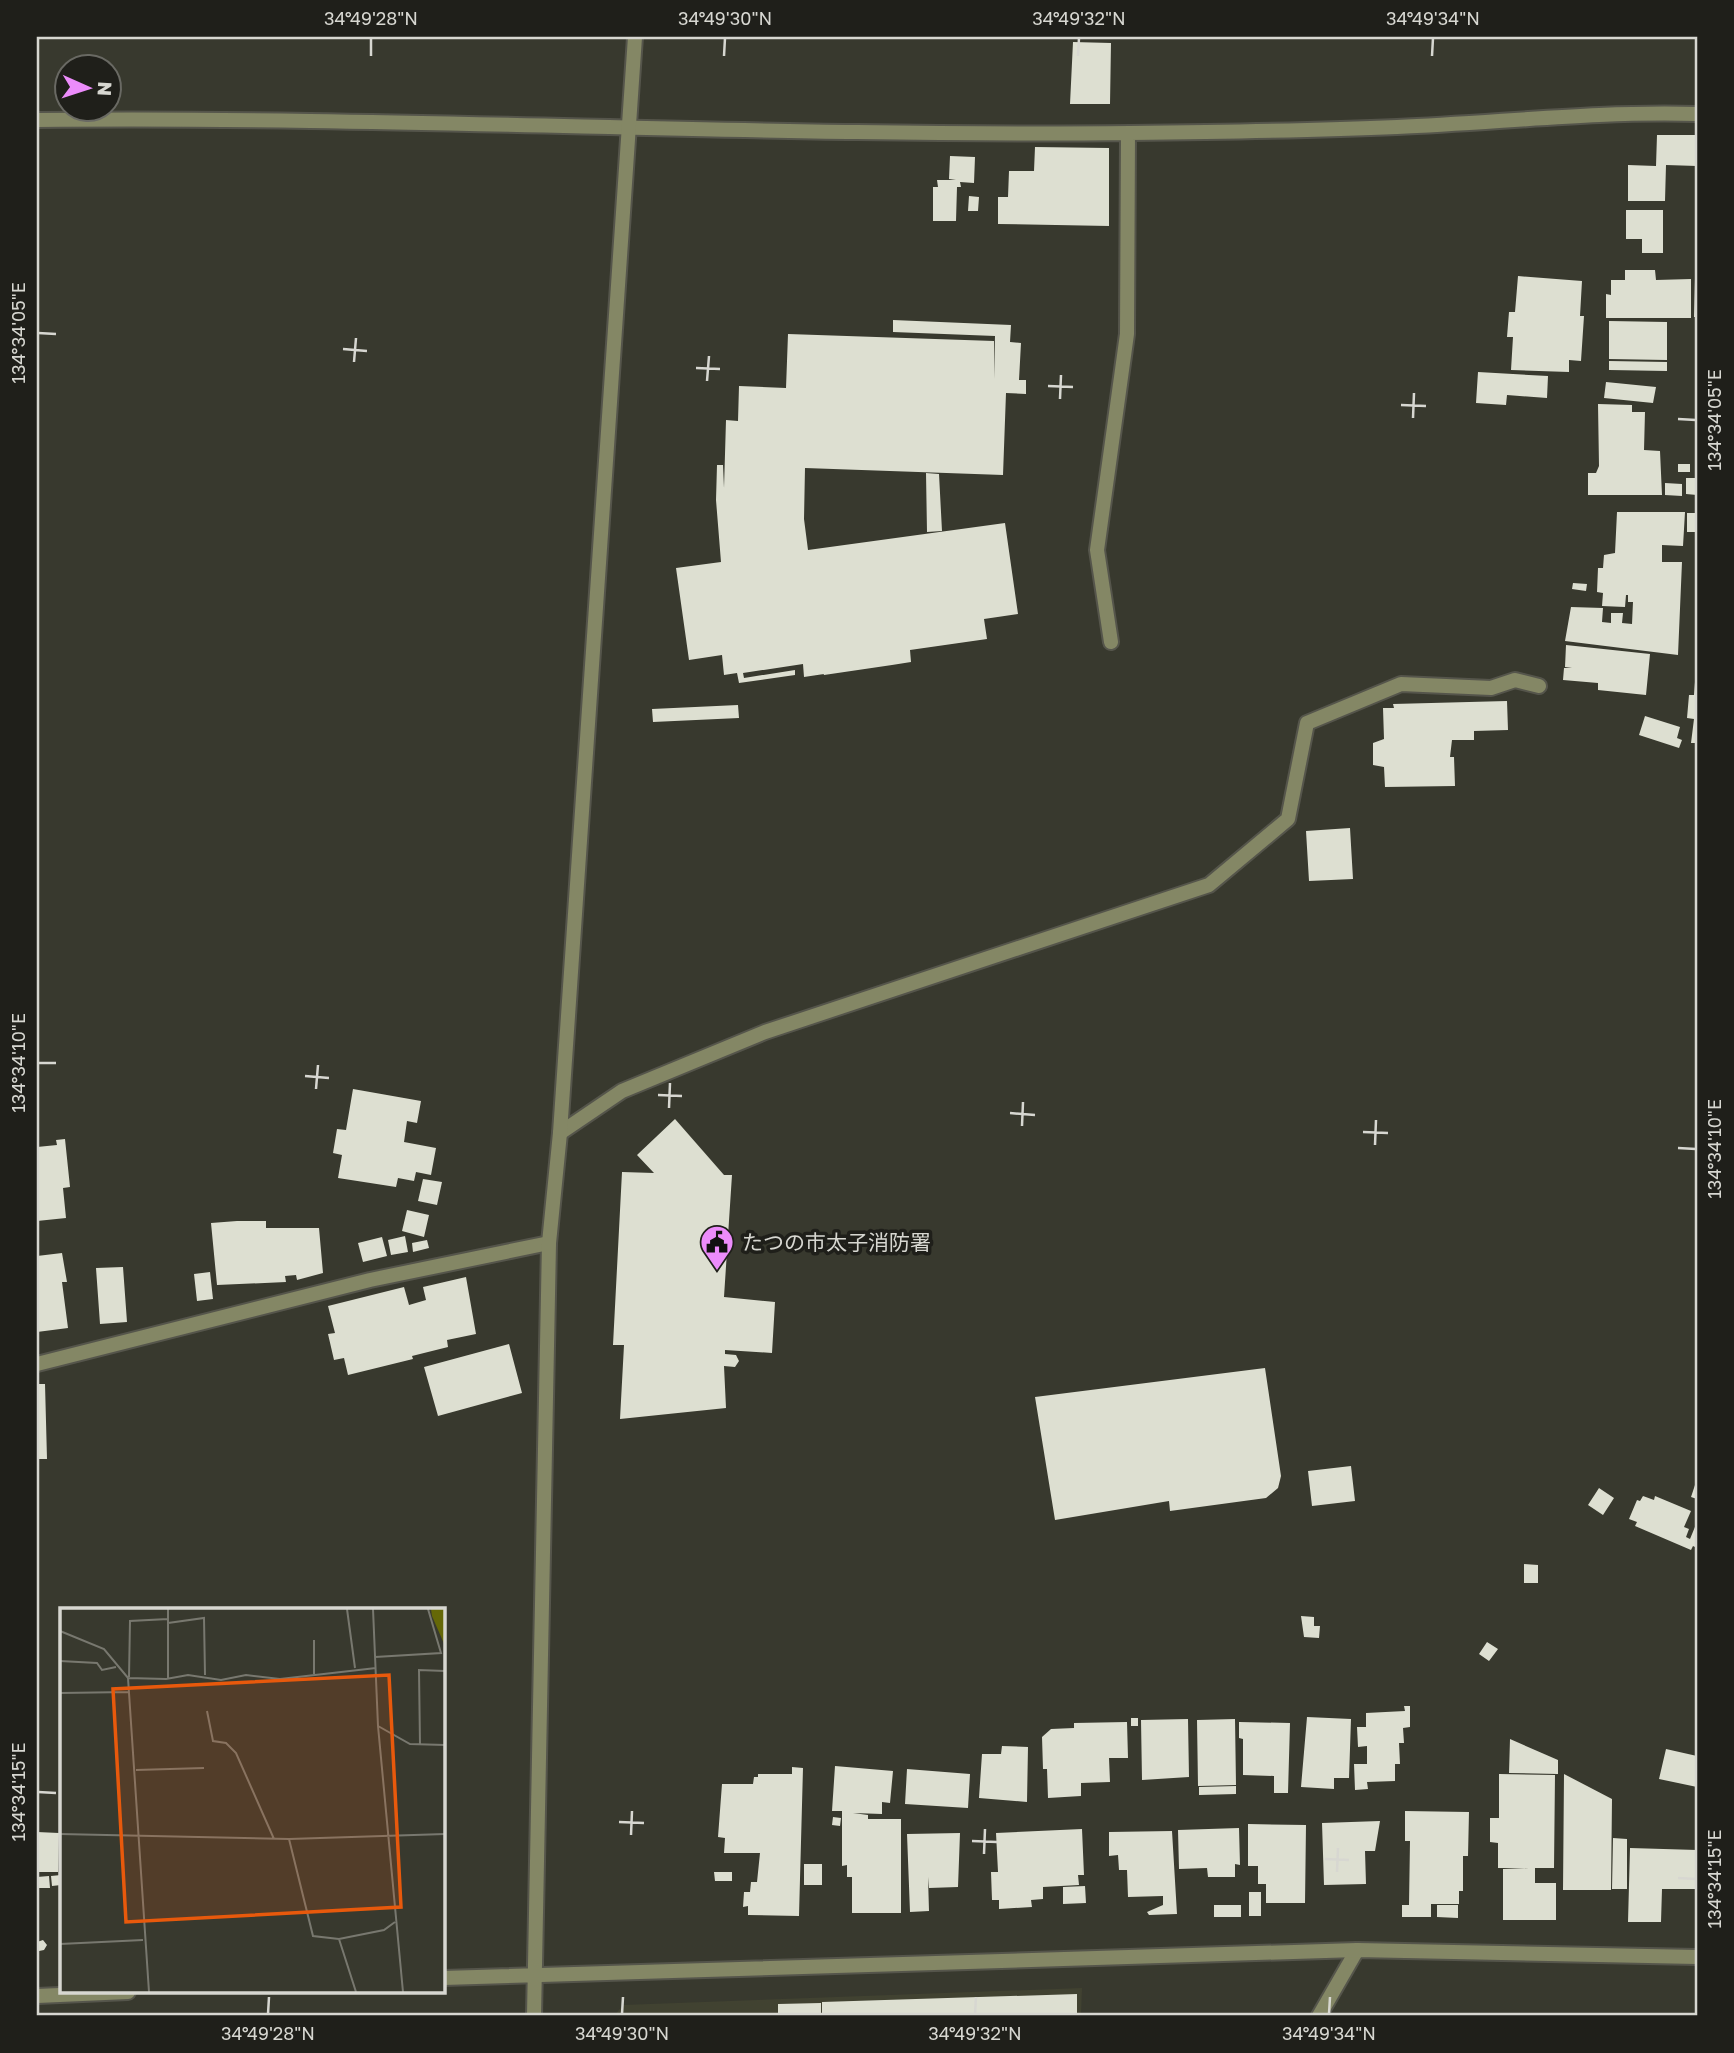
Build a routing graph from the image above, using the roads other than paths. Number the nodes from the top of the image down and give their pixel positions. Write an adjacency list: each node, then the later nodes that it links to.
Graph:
1 (635, 37): 4 (street)
2 (1697, 114): 5 (street)
3 (37, 120): 4 (street)
4 (628, 128): 5 (street); 8 (street)
5 (1128, 133): 6 (street)
6 (1111, 642)
7 (1539, 686): 8 (street)
8 (560, 1133): 9 (street)
9 (549, 1243): 10 (street); 13 (street)
10 (37, 1364)
11 (1357, 1950): 12 (street); 13 (street); 18 (street)
12 (1697, 1957)
13 (535, 1973): 14 (street); 17 (street)
14 (444, 1978)
15 (82, 1994): 16 (street)
16 (37, 1996)
17 (534, 2016)
18 (1319, 2016)

